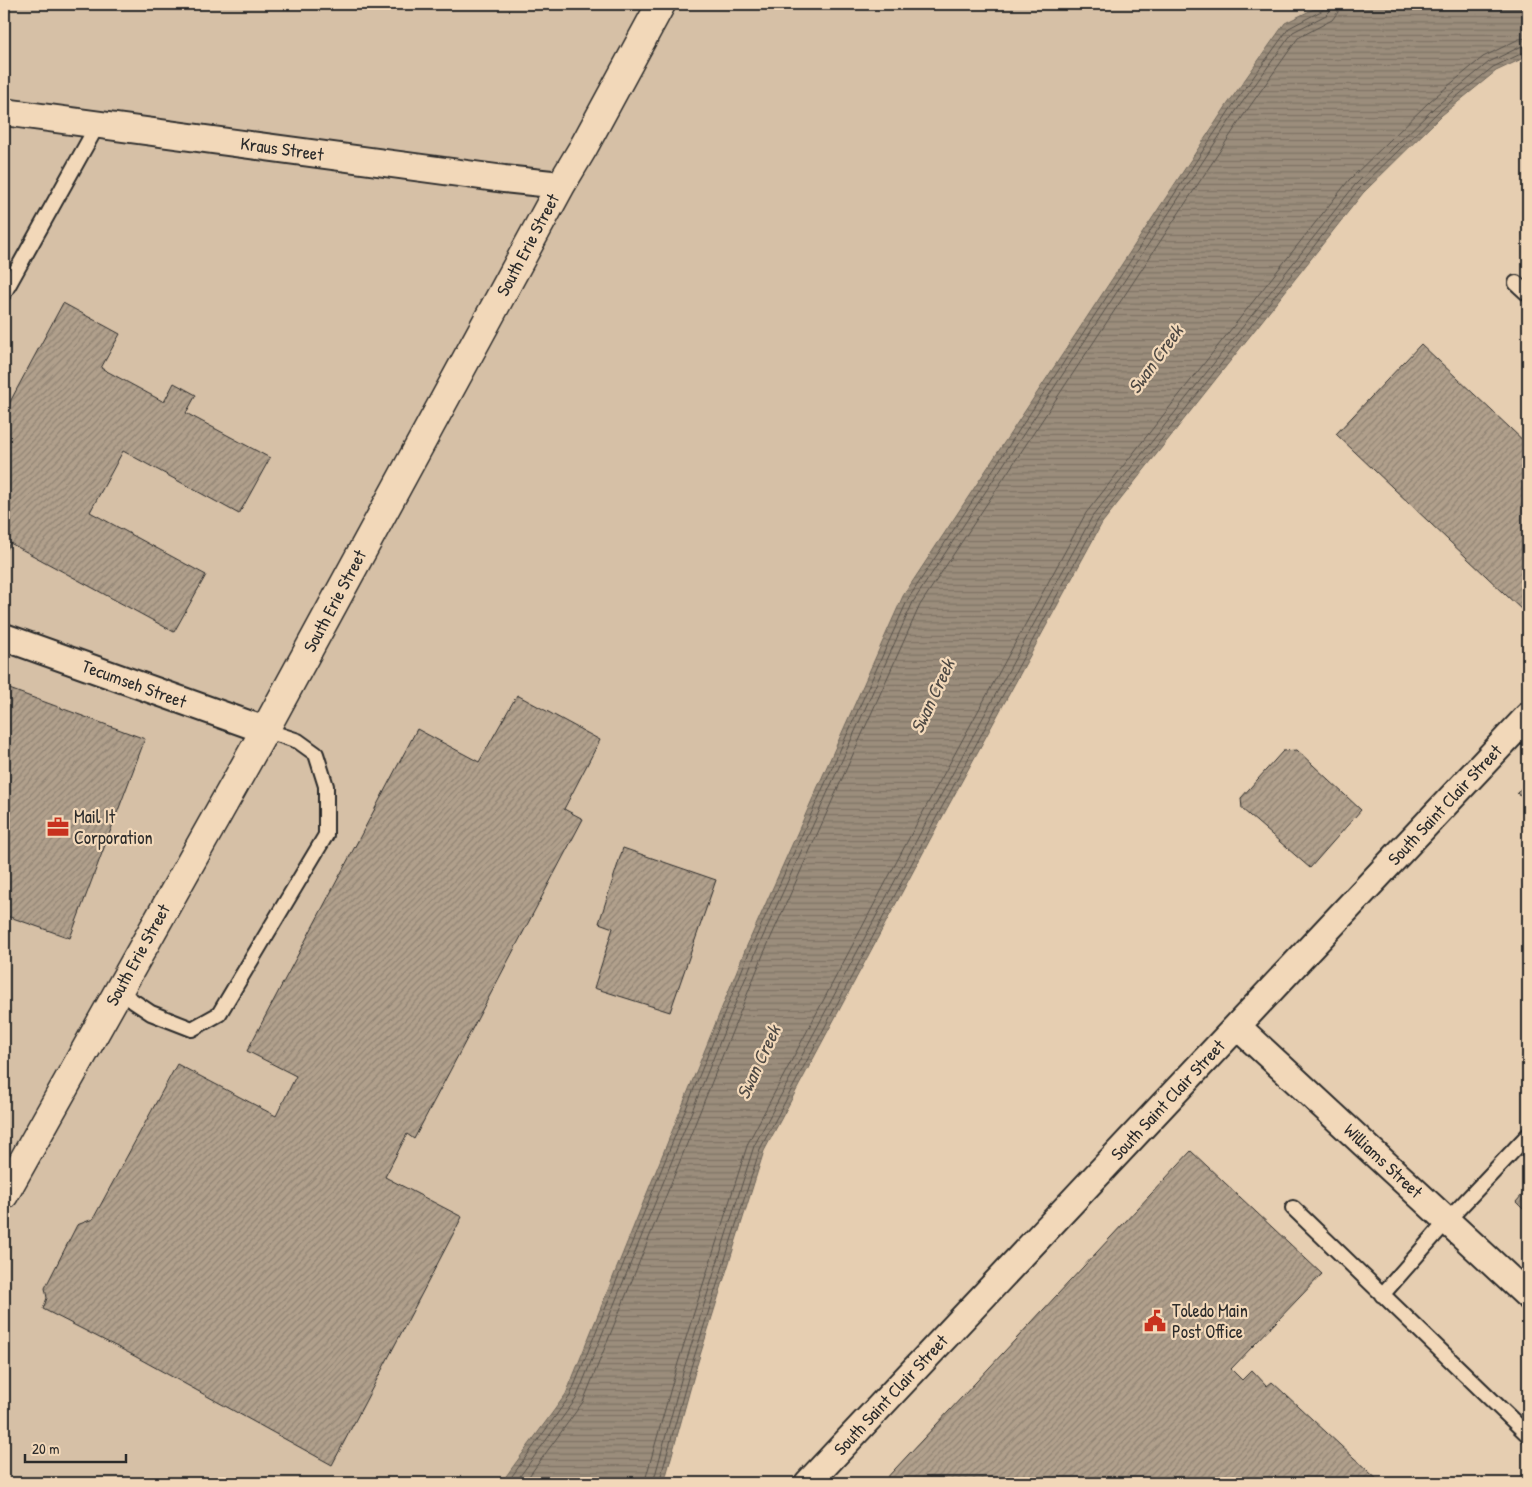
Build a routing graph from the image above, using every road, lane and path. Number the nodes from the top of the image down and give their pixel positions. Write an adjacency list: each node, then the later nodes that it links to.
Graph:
1 (661, 4): 4 (street, South Erie Street)
2 (4, 112): 3 (street, Kraus Street)
3 (98, 124): 4 (street, Kraus Street); 6 (lane)
4 (561, 185): 10 (street, South Erie Street)
5 (1516, 283): 7 (lane)
6 (4, 292)
7 (1528, 294)
8 (4, 637): 10 (street, Tecumseh Street)
9 (1528, 716): 12 (street, South Saint Clair Street)
10 (265, 730): 11 (street, South Erie Street); 11 (lane)
11 (118, 991): 14 (street, South Erie Street)
12 (1238, 1027): 16 (street, Williams Street); 20 (street, South Saint Clair Street)
13 (1528, 1135): 16 (lane)
14 (4, 1194)
15 (1293, 1208): 17 (lane)
16 (1447, 1221): 17 (lane); 18 (street, Williams Street)
17 (1382, 1295): 19 (lane)
18 (1528, 1296)
19 (1528, 1435)
20 (808, 1483)

